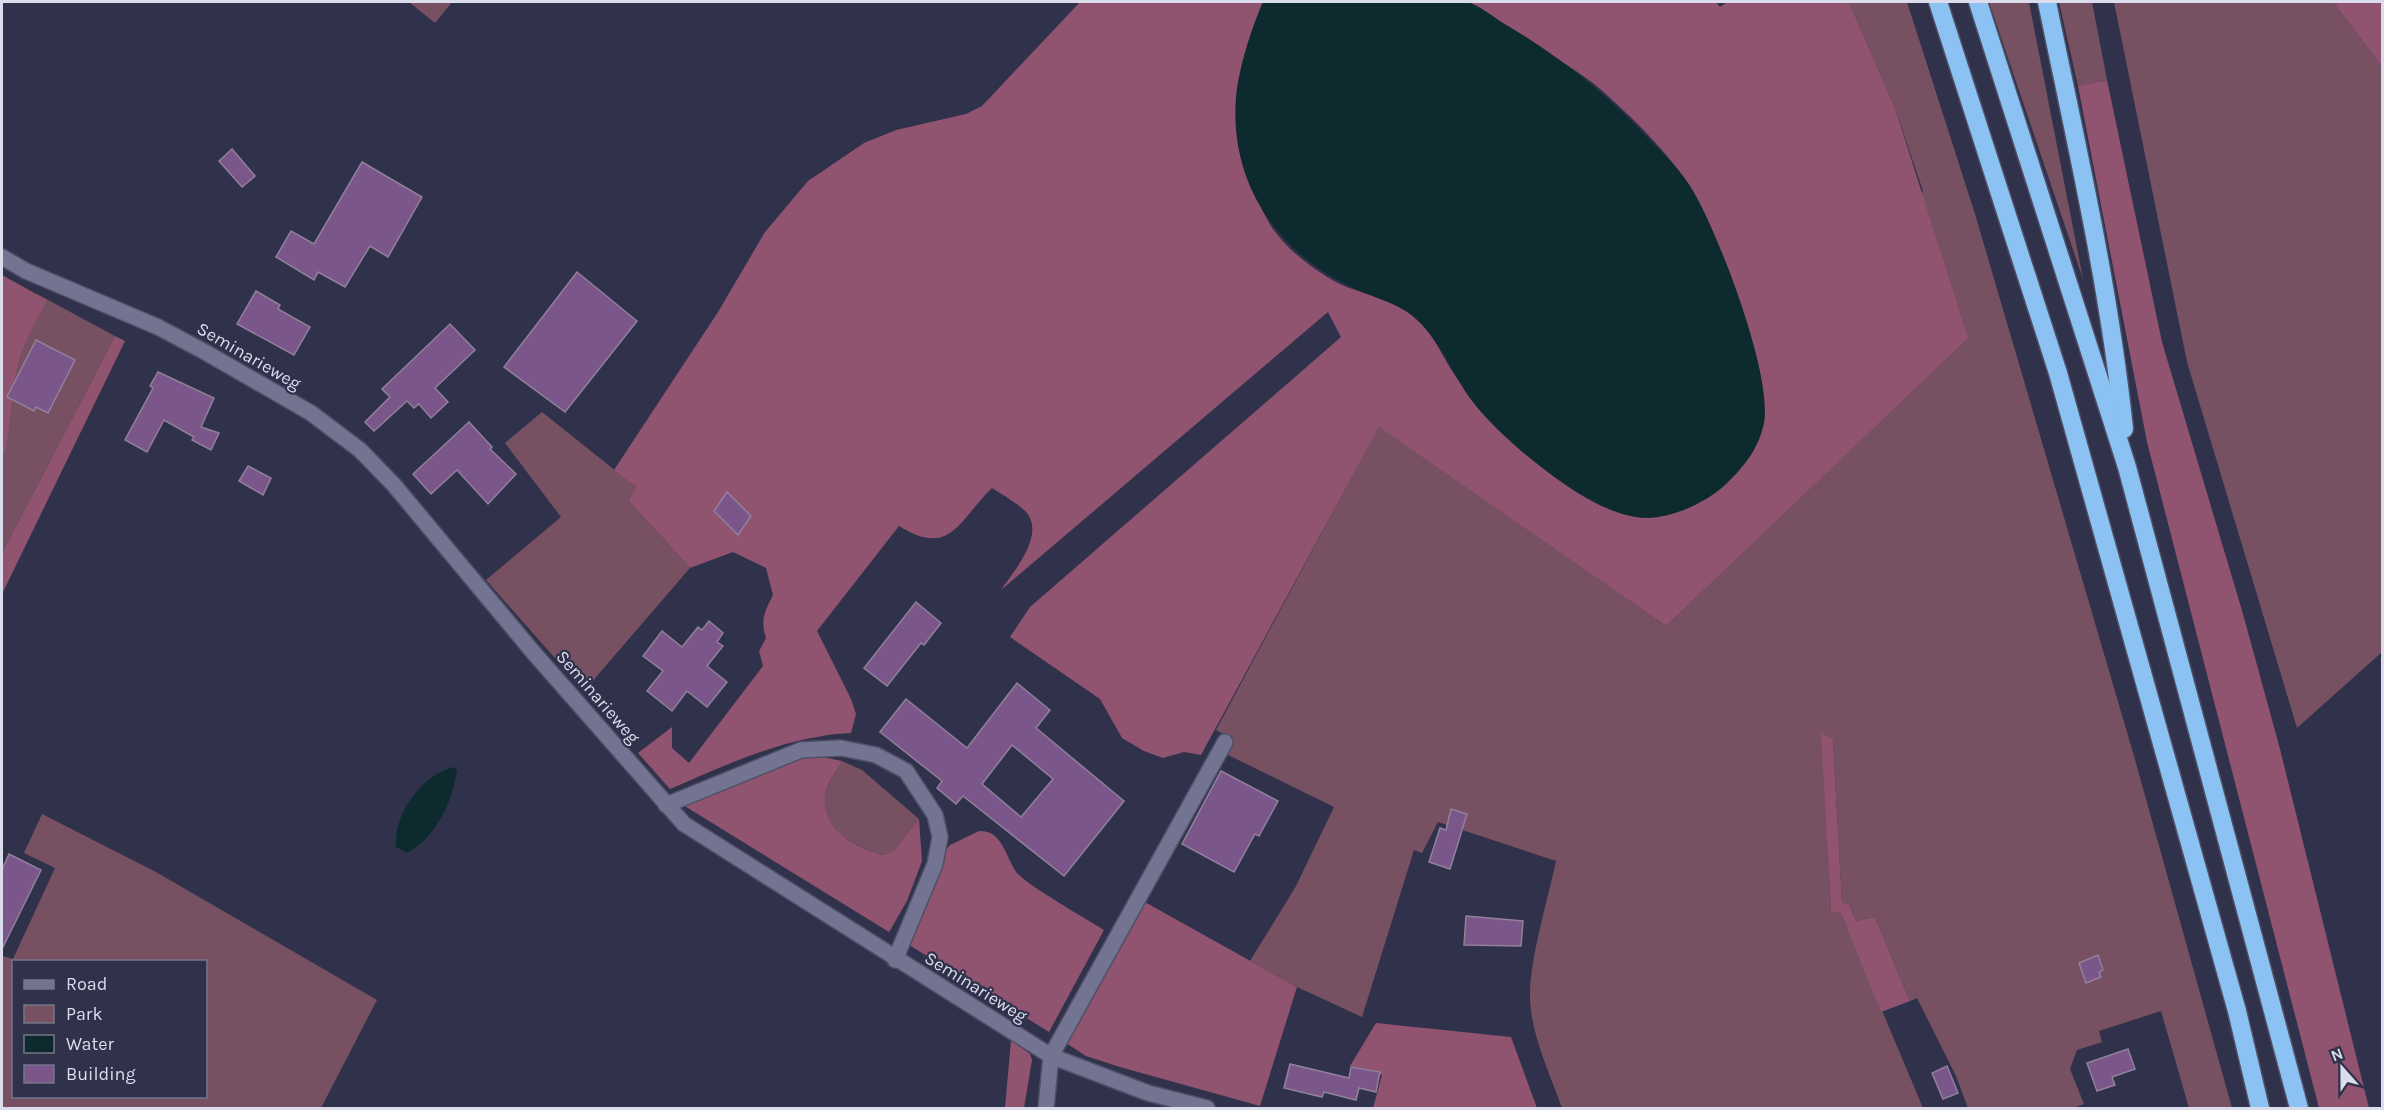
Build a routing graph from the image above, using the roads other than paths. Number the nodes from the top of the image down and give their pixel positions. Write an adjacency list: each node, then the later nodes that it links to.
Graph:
1 (1938, 2): 12 (highway)
2 (1978, 2): 5 (highway)
3 (2047, 2): 5 (highway)
4 (2, 257): 7 (street, Seminarieweg)
5 (2127, 467): 13 (highway)
6 (1225, 742): 9 (street)
7 (666, 805): 8 (street, Seminarieweg); 8 (street)
8 (895, 960): 9 (street, Seminarieweg)
9 (1051, 1056): 10 (street); 11 (street, Seminarieweg)
10 (1046, 1108)
11 (1207, 1108)
12 (2260, 1108)
13 (2299, 1108)

